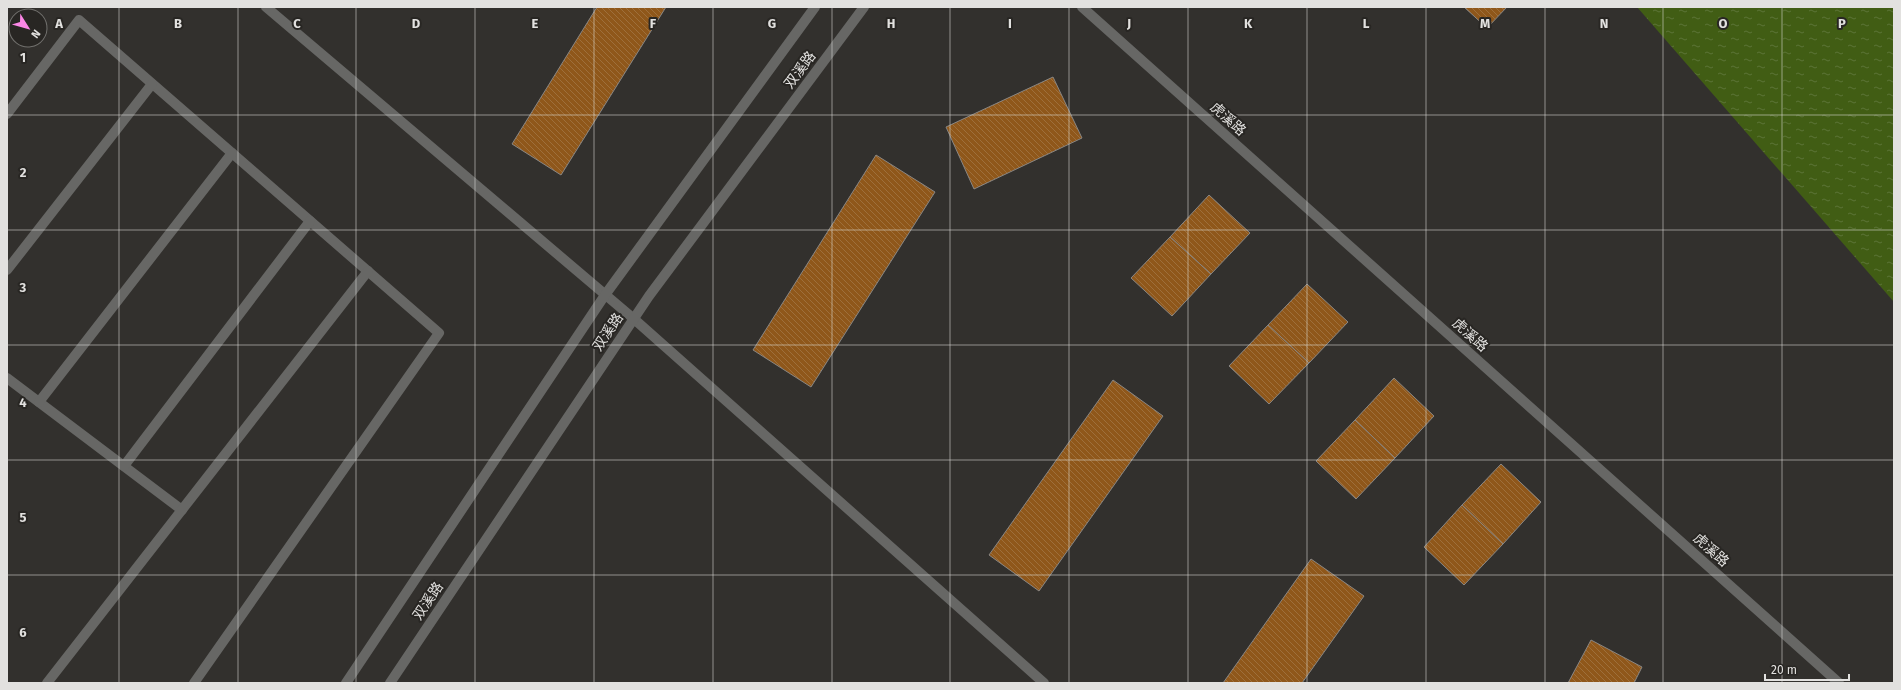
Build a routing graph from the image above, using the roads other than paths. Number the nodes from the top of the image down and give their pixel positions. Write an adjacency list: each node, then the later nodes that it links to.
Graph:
1 (266, 7): 11 (street)
2 (815, 7): 11 (street, 双溪路)
3 (864, 7): 12 (street, 双溪路)
4 (1082, 7): 22 (street, 虎溪路)
5 (152, 84): 6 (street); 7 (street); 9 (street)
6 (7, 114)
7 (232, 153): 8 (street); 14 (street)
8 (310, 221): 10 (street); 15 (street)
9 (7, 270)
10 (368, 271): 16 (street); 18 (street)
11 (605, 295): 12 (street); 19 (street, 双溪路)
12 (634, 319): 20 (street, 双溪路); 21 (street)
13 (7, 378): 14 (street)
14 (39, 402): 15 (street)
15 (124, 466): 16 (street)
16 (182, 510): 17 (street)
17 (47, 683)
18 (194, 683)
19 (346, 683)
20 (390, 683)
21 (1044, 683)
22 (1839, 683)

